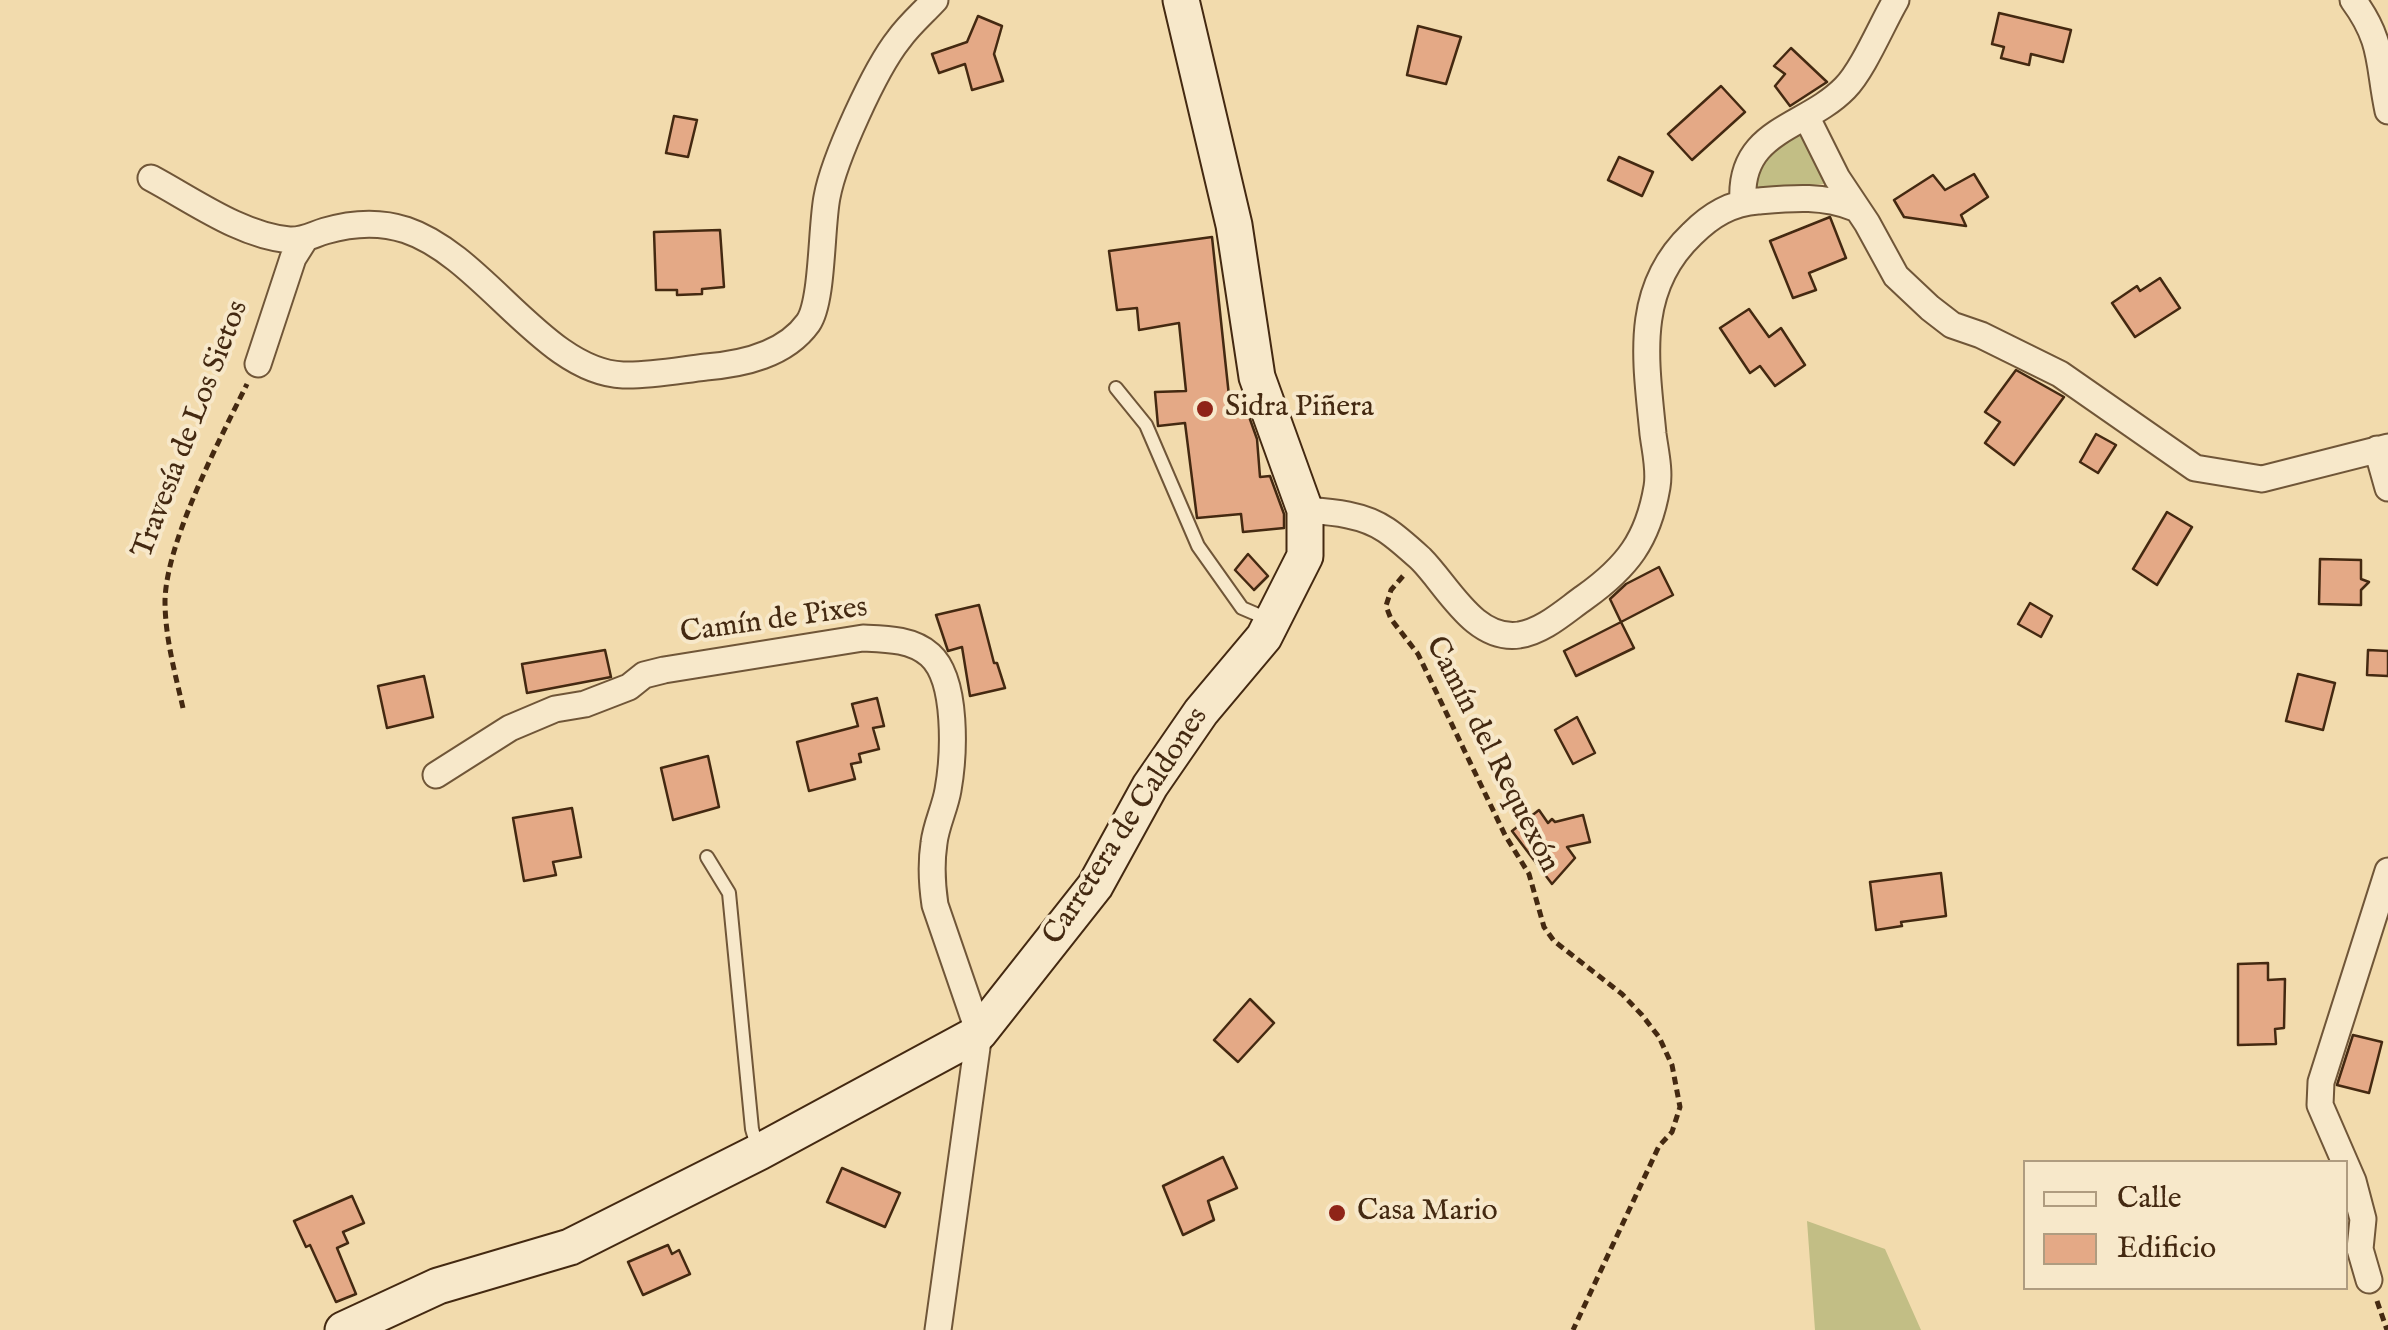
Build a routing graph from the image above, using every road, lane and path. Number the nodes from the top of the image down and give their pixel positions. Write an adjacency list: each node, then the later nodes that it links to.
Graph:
1 (935, 0): 10 (street)
2 (1181, 0): 15 (street, Carretera de Caldones)
3 (1896, 0): 6 (street)
4 (2352, 0): 5 (street)
5 (2388, 111)
6 (1806, 116): 8 (street); 9 (street)
7 (151, 178): 10 (street)
8 (1742, 202): 9 (street); 16 (street)
9 (1855, 208): 13 (street)
10 (305, 240): 11 (street, Travesía de Los Sietos)
11 (258, 364): 18 (path, Travesía de Los Sietos)
12 (1116, 388): 17 (lane)
13 (2382, 448): 14 (street)
14 (2388, 488)
15 (1305, 510): 16 (street); 17 (street, Carretera de Caldones)
16 (1422, 560): 29 (path, Camín del Requexón)
17 (1272, 621): 22 (street, Carretera de Caldones)
18 (182, 708)
19 (436, 775): 22 (street, Camín de Pixes)
20 (707, 857): 23 (lane)
21 (2388, 871): 24 (street)
22 (980, 1033): 23 (street, Carretera de Caldones); 28 (street)
23 (759, 1152): 27 (street, Carretera de Caldones)
24 (2344, 1160)
25 (2348, 1169): 26 (street)
26 (2369, 1280)
27 (342, 1330)
28 (938, 1330)
29 (1573, 1330)

